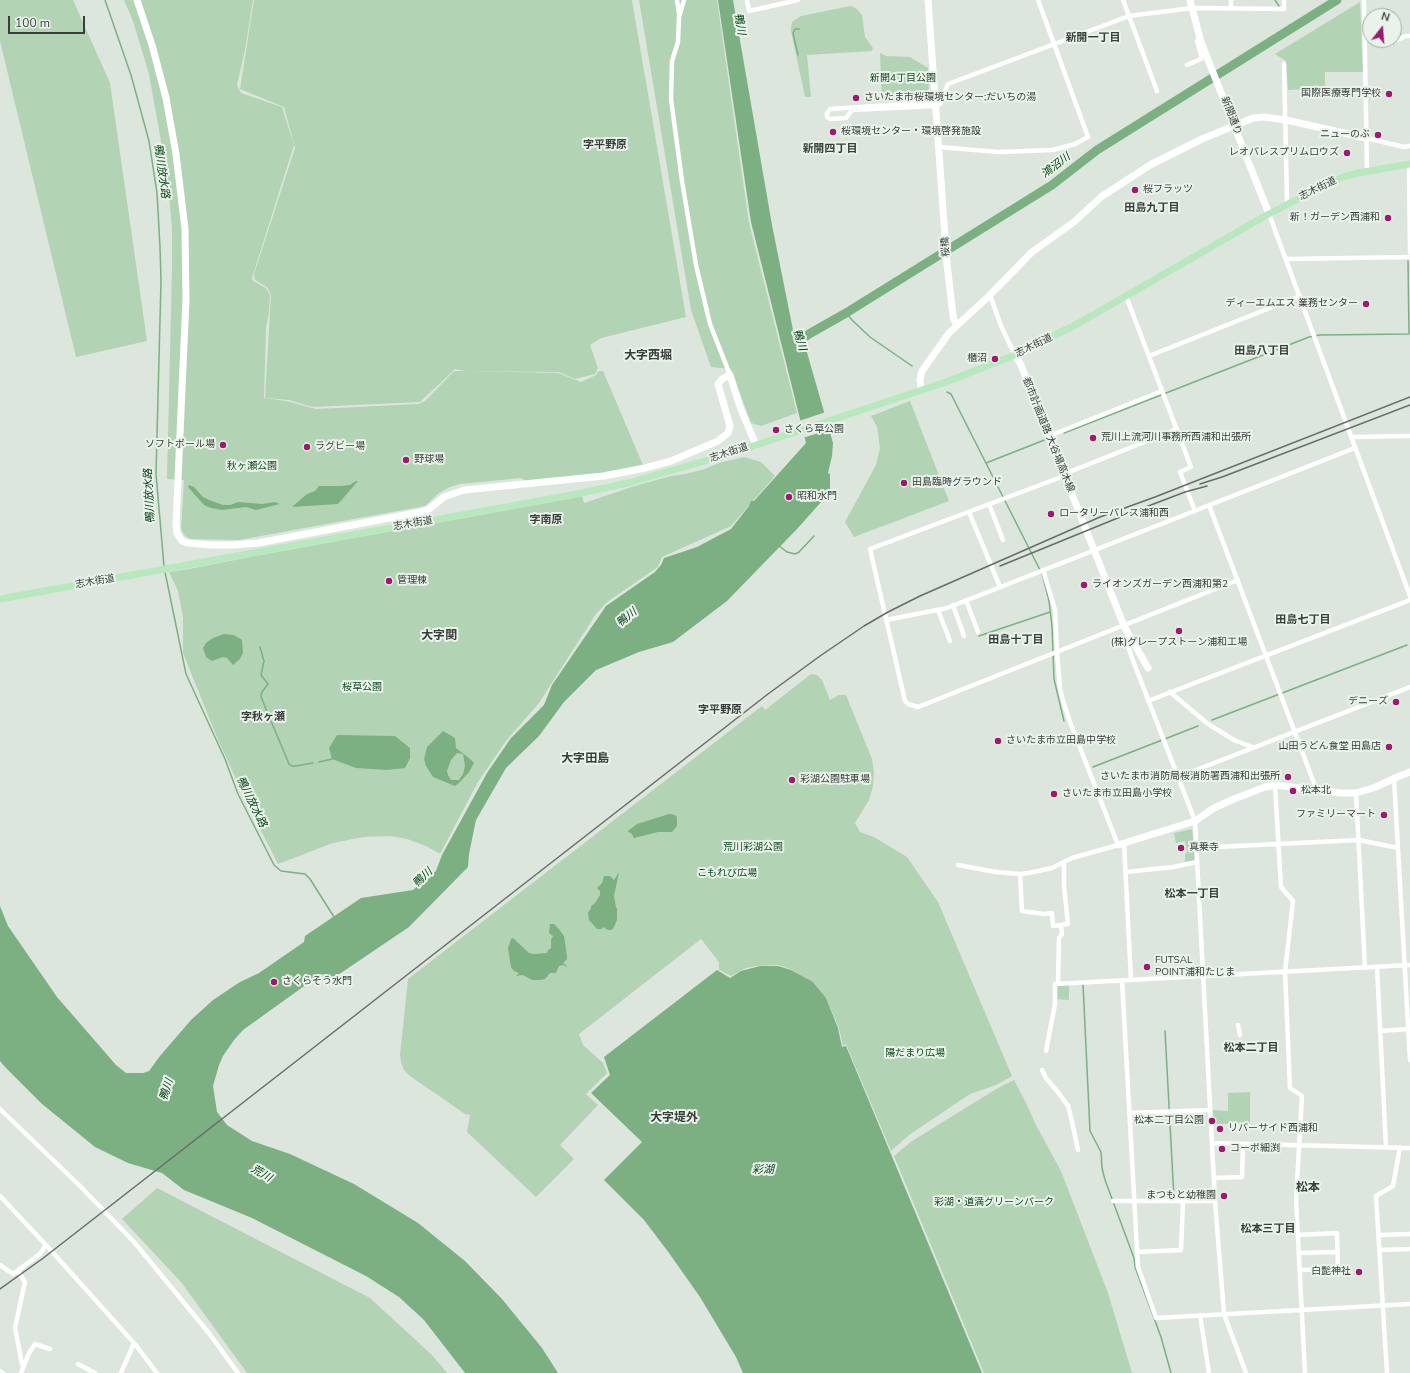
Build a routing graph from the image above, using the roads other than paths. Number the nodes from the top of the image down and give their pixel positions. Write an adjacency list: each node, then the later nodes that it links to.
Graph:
1 (137, 0): 43 (street)
2 (677, 0): 17 (street)
3 (684, 0): 17 (street)
4 (747, 0): 5 (street)
5 (798, 0)
6 (928, 0): 24 (street, 桜橋)
7 (1038, 0): 19 (street)
8 (1123, 0): 16 (street)
9 (1190, 0): 13 (street)
10 (1231, 0): 14 (street)
11 (1284, 0): 14 (street)
12 (1364, 2): 15 (street)
13 (1192, 8): 14 (street); 16 (street); 18 (street)
14 (1231, 8)
15 (1364, 8)
16 (1129, 16): 19 (street); 23 (street)
17 (679, 17): 43 (street)
18 (1200, 37): 22 (street); 26 (street, 新開通り)
19 (1054, 45): 24 (street); 29 (street)
20 (1367, 48): 27 (street)
21 (1284, 64): 25 (street)
22 (1187, 65)
23 (1157, 91)
24 (935, 104): 24 (street); 29 (street, 桜橋)
25 (1286, 120): 26 (street); 27 (street); 32 (street)
26 (1234, 126): 33 (street, 新開通り); 37 (street)
27 (1366, 138): 28 (street); 31 (street)
28 (1409, 146)
29 (938, 147): 40 (street, 桜橋)
30 (1409, 164): 31 (main road, 志木街道); 34 (street)
31 (1367, 171): 32 (main road, 志木街道)
32 (1288, 204): 33 (main road, 志木街道)
33 (1269, 214): 36 (street); 38 (main road, 志木街道)
34 (1410, 252)
35 (1410, 257): 36 (street)
36 (1286, 259): 39 (street)
37 (990, 295): 40 (street); 41 (street)
38 (1126, 296): 41 (main road, 志木街道); 42 (street)
39 (1300, 296): 42 (street); 49 (street)
40 (957, 325): 44 (street)
41 (1015, 356): 44 (main road, 志木街道); 48 (street, 都市計画道路 大谷場高木線)
42 (1149, 356): 45 (street)
43 (730, 375): 50 (street)
44 (921, 389): 50 (main road, 志木街道)
45 (1163, 393): 46 (street); 48 (street)
46 (1177, 429): 52 (street); 55 (street)
47 (1410, 436): 49 (street)
48 (1050, 437): 52 (street, 都市計画道路 大谷場高木線)
49 (1352, 437): 51 (street)
50 (756, 445): 63 (main road, 志木街道)
51 (1355, 448): 54 (street); 62 (street)
52 (1064, 475): 53 (street); 58 (street, 都市計画道路 大谷場高木線)
53 (989, 504): 56 (street); 57 (street)
54 (1209, 505): 55 (street); 60 (street)
55 (1195, 511): 58 (street)
56 (969, 512): 61 (street); 68 (street)
57 (1003, 540)
58 (1093, 551): 59 (street); 69 (street, 都市計画道路 大谷場高木線)
59 (1043, 570): 61 (street); 73 (street)
60 (1238, 580): 69 (street); 74 (street)
61 (1000, 587): 64 (street)
62 (1410, 596)
63 (0, 599)
64 (966, 600): 66 (street); 70 (street)
65 (1410, 600): 74 (street)
66 (953, 605): 67 (street); 71 (street)
67 (938, 610): 68 (street); 72 (street)
68 (886, 620): 73 (street)
69 (1125, 629): 73 (street); 75 (street, 都市計画道路 大谷場高木線); 78 (street)
70 (978, 632)
71 (964, 636)
72 (950, 641)
73 (1056, 652): 89 (street)
74 (1266, 656): 77 (street); 79 (street)
75 (1148, 668)
76 (1410, 687): 79 (street)
77 (1170, 692): 78 (street); 80 (street)
78 (1148, 701): 82 (street)
79 (1294, 732): 80 (street); 85 (street)
80 (1253, 748): 82 (street)
81 (1410, 772): 83 (street)
82 (1178, 777): 87 (street)
83 (1394, 778): 86 (street); 92 (street)
84 (1275, 785): 85 (street); 87 (street); 90 (street)
85 (1317, 791): 86 (street)
86 (1356, 793): 88 (street)
87 (1195, 821): 89 (street); 91 (street)
88 (1359, 840): 90 (street); 92 (street); 101 (street)
89 (1121, 844): 93 (street); 96 (street)
90 (1278, 844): 91 (street); 102 (street)
91 (1196, 848): 94 (street)
92 (1398, 848): 99 (street)
93 (1064, 862): 97 (street); 98 (street)
94 (1197, 862): 96 (street); 103 (street)
95 (958, 865): 97 (street)
96 (1126, 872): 105 (street)
97 (1020, 874): 98 (street)
98 (1061, 925): 106 (street)
99 (1408, 965): 100 (street); 108 (street)
100 (1377, 967): 101 (street); 109 (street)
101 (1365, 968): 102 (street)
102 (1285, 972): 103 (street); 119 (street)
103 (1203, 976): 105 (street); 115 (street)
104 (1122, 980): 105 (street); 106 (street); 116 (street)
105 (1131, 980)
106 (1058, 984): 111 (street)
107 (1238, 1025): 110 (street)
108 (1408, 1030): 109 (street); 112 (street)
109 (1380, 1031): 120 (street)
110 (1240, 1035)
111 (1046, 1051)
112 (1410, 1060)
113 (1042, 1070): 123 (street)
114 (0, 1109): 157 (street)
115 (1210, 1110): 116 (street); 117 (street)
116 (1130, 1114): 127 (street)
117 (1212, 1143): 118 (street); 124 (street)
118 (1243, 1144): 119 (street); 124 (street)
119 (1298, 1145): 120 (street); 131 (street)
120 (1386, 1147): 121 (street)
121 (1400, 1147): 122 (street); 132 (street)
122 (1410, 1148)
123 (1078, 1150)
124 (1214, 1178): 129 (street)
125 (0, 1196): 133 (street)
126 (1113, 1201): 127 (street)
127 (1134, 1201): 128 (street); 136 (street)
128 (1183, 1201): 129 (street); 136 (street)
129 (1215, 1201): 145 (street)
130 (1410, 1234): 132 (street)
131 (1298, 1235): 137 (street); 138 (street)
132 (1379, 1235): 135 (street)
133 (46, 1245): 141 (street); 147 (street)
134 (1410, 1248): 135 (street)
135 (1380, 1250): 143 (street)
136 (1137, 1252): 146 (street)
137 (1337, 1252): 138 (street); 140 (street)
138 (1299, 1253): 140 (street)
139 (0, 1265): 141 (street)
140 (1300, 1270): 144 (street)
141 (18, 1271): 150 (street)
142 (1410, 1304): 143 (street)
143 (1383, 1305): 144 (street); 161 (street)
144 (1302, 1310): 145 (street); 160 (street)
145 (1224, 1314): 146 (street); 159 (street)
146 (1200, 1315): 158 (street)
147 (134, 1344): 155 (street); 156 (street)
148 (50, 1349): 150 (street)
149 (78, 1364): 154 (street)
150 (24, 1366): 153 (street)
151 (0, 1371): 152 (street)
152 (3, 1373)
153 (21, 1373)
154 (95, 1373)
155 (121, 1373)
156 (157, 1373)
157 (238, 1373)
158 (1209, 1373)
159 (1246, 1373)
160 (1306, 1373)
161 (1387, 1373)

